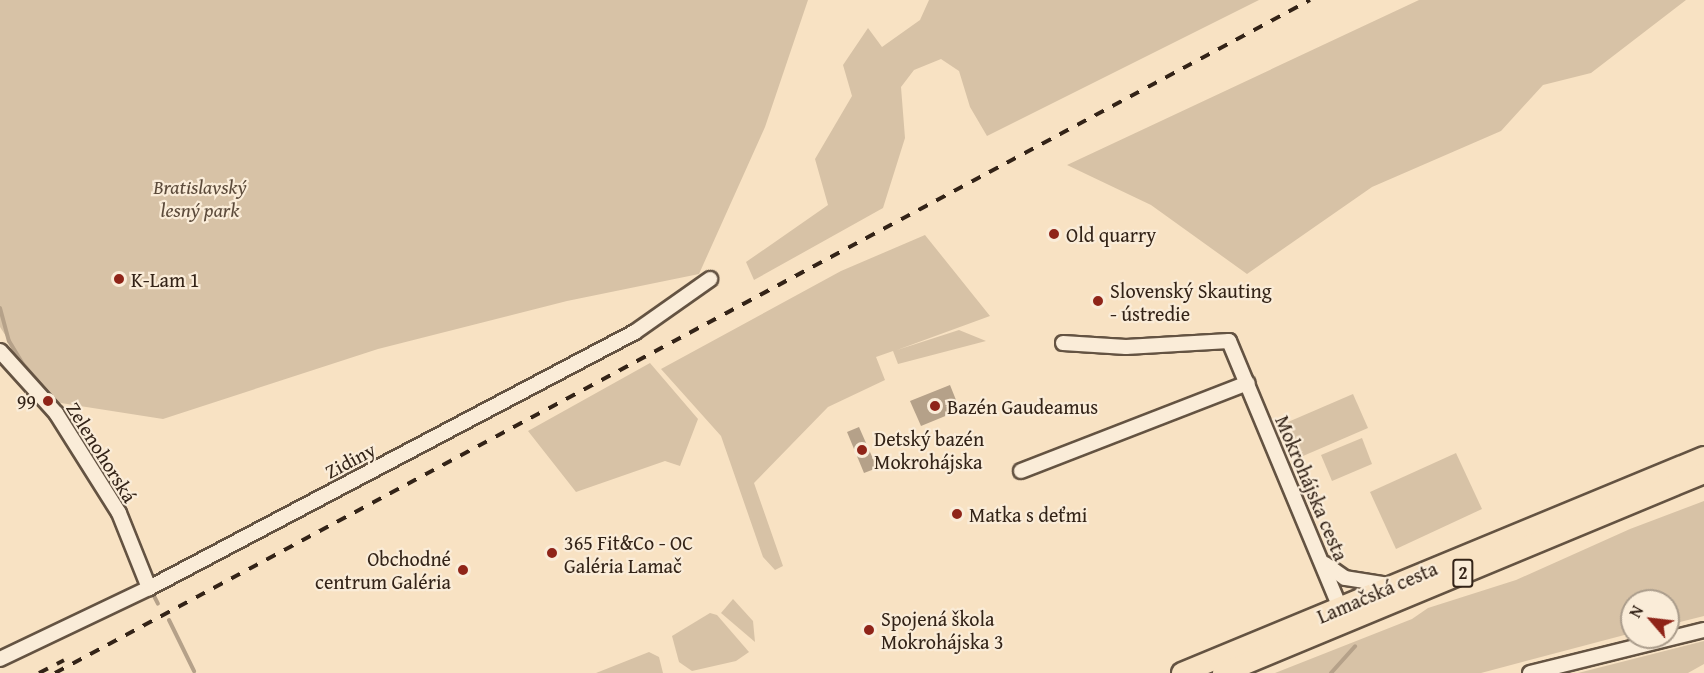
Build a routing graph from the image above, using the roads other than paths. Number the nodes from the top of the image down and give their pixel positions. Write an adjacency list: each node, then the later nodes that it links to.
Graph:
1 (710, 279): 10 (street, Zidiny)
2 (1063, 343): 4 (street, Mokrohájska cesta)
3 (0, 351): 10 (street, Zelenohorská)
4 (1248, 383): 6 (street); 8 (street, Mokrohájska cesta)
5 (1704, 457): 9 (main road, Lamačská cesta / 2)
6 (1021, 471)
7 (1704, 473): 11 (main road, Lamačská cesta / 2)
8 (1324, 562): 9 (street); 11 (street, Mokrohájska cesta)
9 (1389, 585): 11 (main road, Lamačská cesta / 2)
10 (150, 588): 13 (street, Zidiny)
11 (1347, 613): 14 (main road, Lamačská cesta / 2); 15 (main road, Lamačská cesta / 2)
12 (1704, 630): 16 (street)
13 (0, 659)
14 (1182, 673)
15 (1223, 673)
16 (1530, 673)

